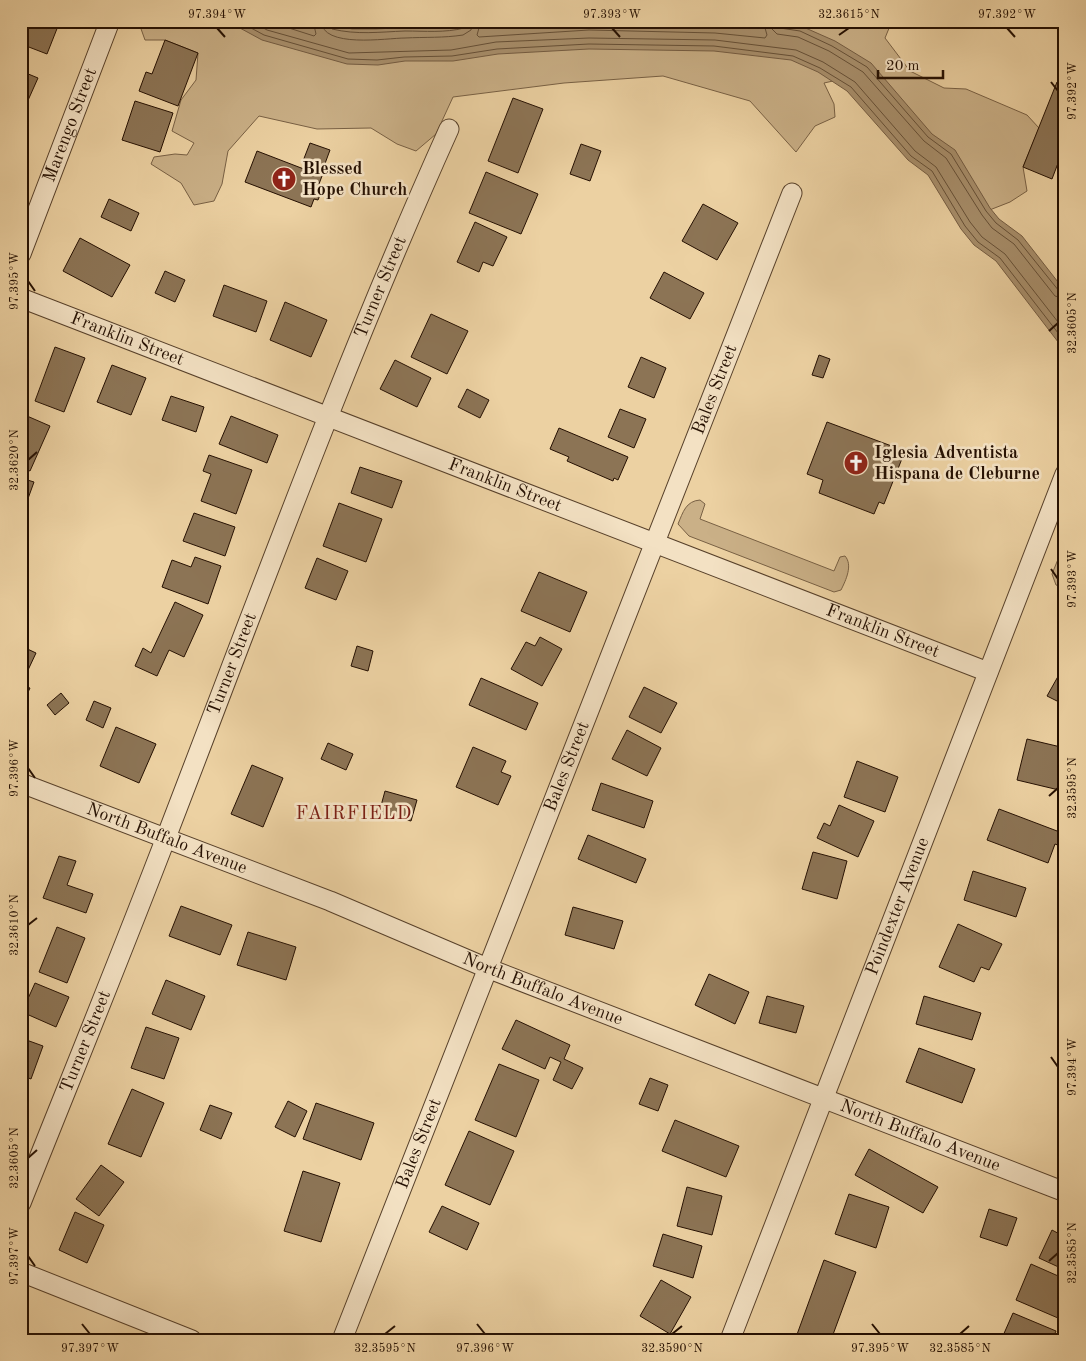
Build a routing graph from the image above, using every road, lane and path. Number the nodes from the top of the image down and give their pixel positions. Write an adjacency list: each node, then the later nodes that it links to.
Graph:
1 (108, 26): 4 (street, Marengo Street)
2 (449, 129): 6 (street, Turner Street)
3 (792, 193): 8 (street, Bales Street)
4 (21, 254)
5 (21, 298): 6 (street, Franklin Street)
6 (327, 417): 8 (street, Franklin Street); 11 (street, Turner Street)
7 (1062, 480): 9 (street, Poindexter Avenue)
8 (654, 543): 9 (street, Franklin Street); 12 (street, Bales Street)
9 (988, 672): 13 (street, Poindexter Avenue)
10 (21, 783): 11 (street, North Buffalo Avenue)
11 (166, 838): 12 (street, North Buffalo Avenue); 15 (street, Turner Street)
12 (488, 968): 13 (street, North Buffalo Avenue); 18 (street, Bales Street)
13 (824, 1098): 14 (street, North Buffalo Avenue); 19 (street, Poindexter Avenue)
14 (1065, 1192)
15 (21, 1203)
16 (21, 1272): 17 (street)
17 (192, 1340)
18 (342, 1340)
19 (730, 1340)

